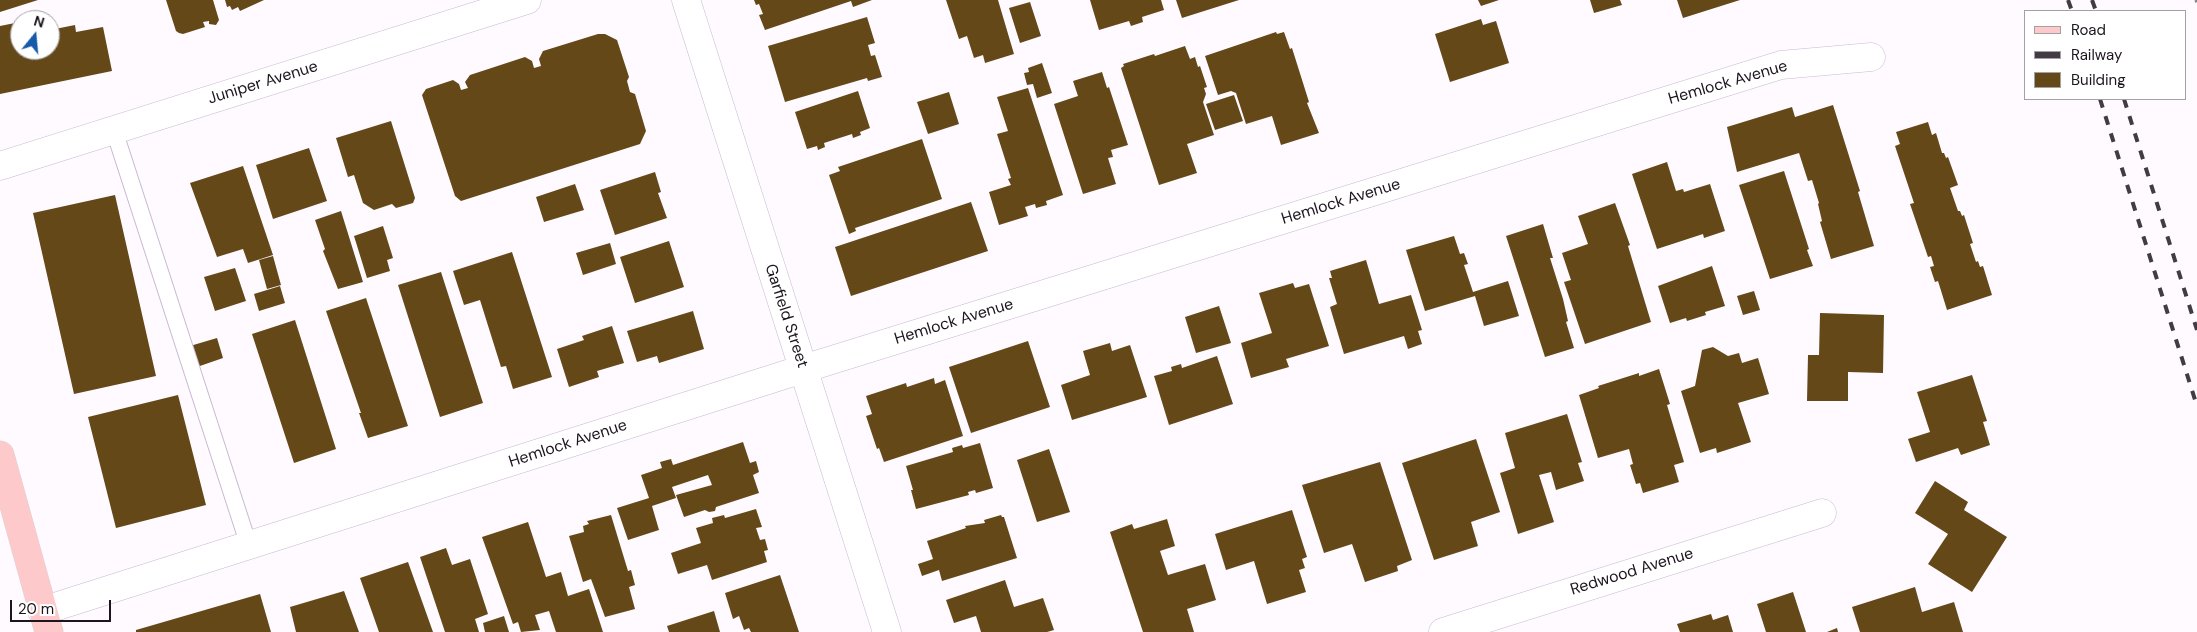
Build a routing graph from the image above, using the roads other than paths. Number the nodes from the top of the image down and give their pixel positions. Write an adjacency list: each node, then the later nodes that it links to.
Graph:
1 (527, 0): 4 (street, Juniper Avenue)
2 (686, 0): 6 (street, Garfield Street)
3 (1871, 58): 6 (street, Hemlock Avenue)
4 (114, 130): 5 (street, Juniper Avenue); 9 (lane)
5 (0, 166)
6 (803, 369): 9 (street, Hemlock Avenue); 11 (street, Garfield Street)
7 (0, 455): 10 (main road)
8 (1822, 513): 12 (street, Redwood Avenue)
9 (249, 546): 10 (street, Hemlock Avenue)
10 (46, 622)
11 (887, 632)
12 (1443, 632)

